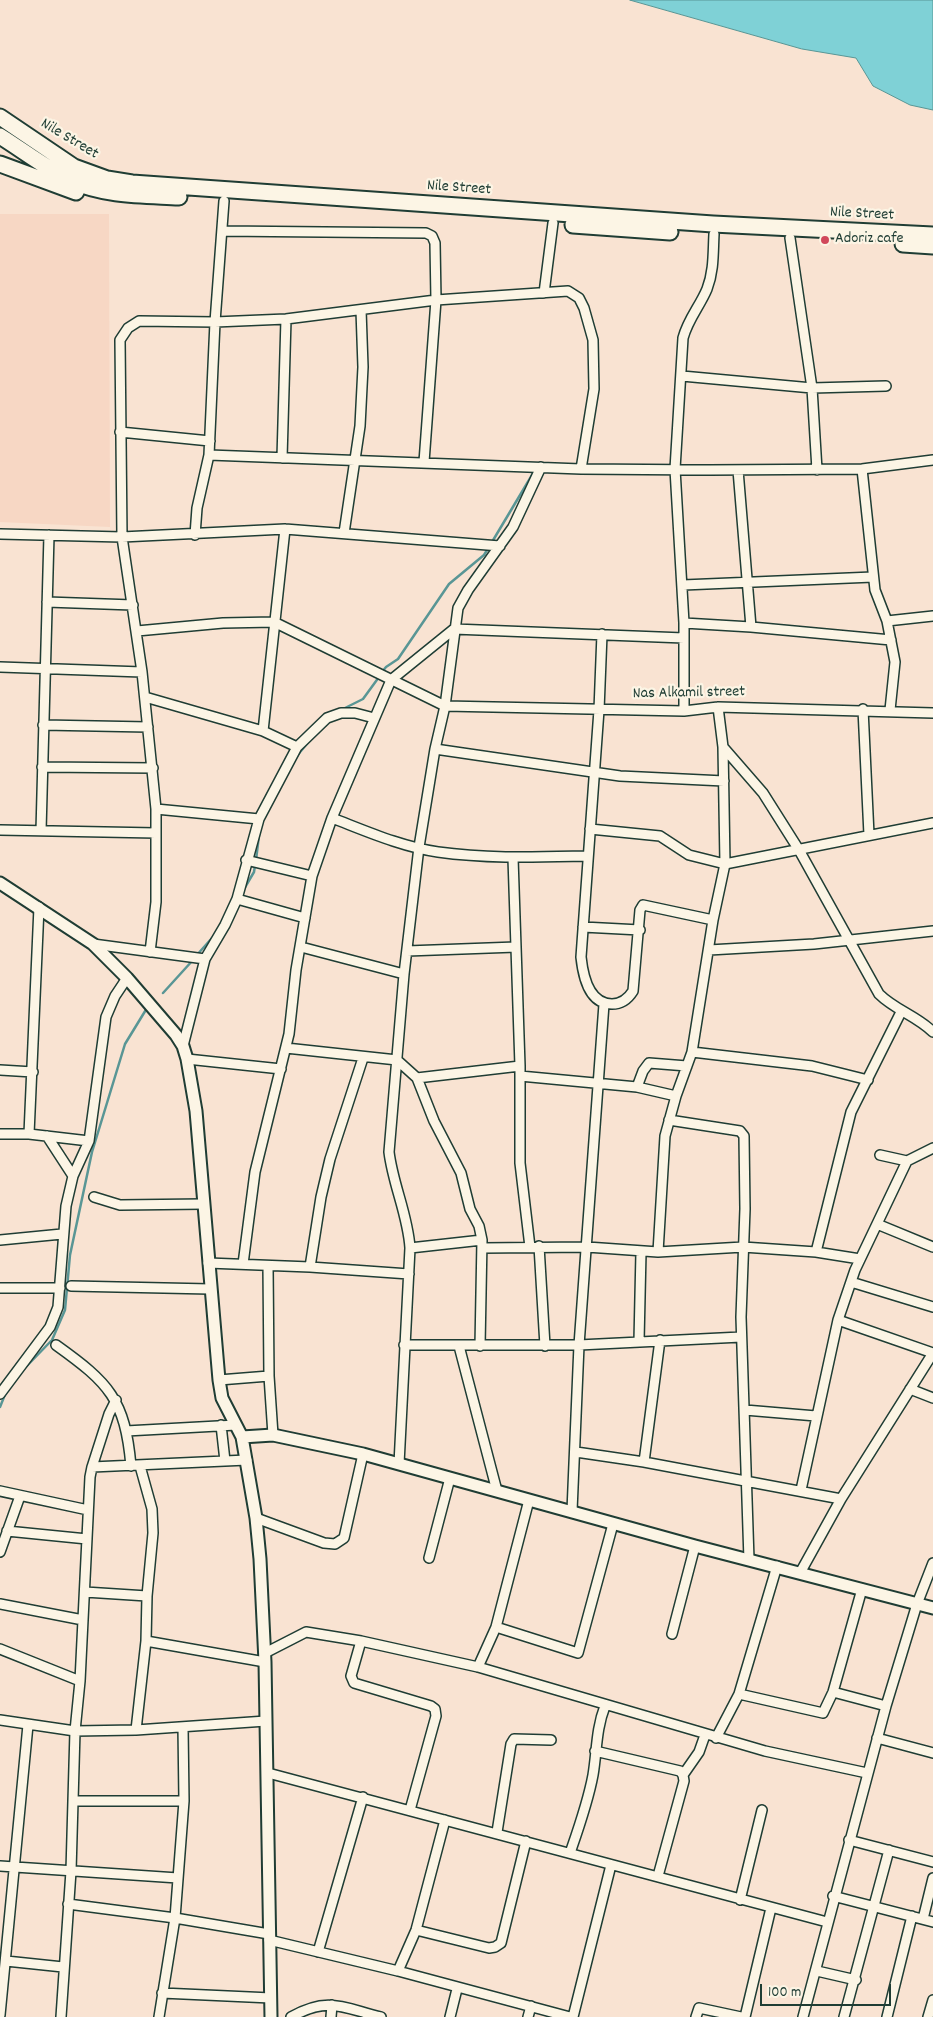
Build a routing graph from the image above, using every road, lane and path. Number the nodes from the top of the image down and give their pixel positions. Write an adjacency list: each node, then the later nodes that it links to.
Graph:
1 (4, 122): 9 (main road, Nile Street)
2 (0, 136): 4 (main road, Nile Street)
3 (0, 164): 4 (main road)
4 (115, 192): 5 (main road, Nile Street)
5 (224, 201): 6 (main road, Nile Street); 7 (street)
6 (553, 223): 8 (main road, Nile Street); 12 (street)
7 (222, 230): 13 (street); 16 (street)
8 (714, 234): 10 (main road, Nile Street); 17 (street)
9 (933, 235)
10 (790, 238): 11 (main road, Nile Street); 19 (street)
11 (933, 246)
12 (544, 293): 13 (street); 28 (street)
13 (436, 300): 14 (street); 26 (street)
14 (361, 310): 15 (street); 25 (street)
15 (286, 319): 16 (street); 23 (street)
16 (214, 322): 20 (street); 21 (street)
17 (682, 376): 19 (street); 29 (street)
18 (886, 386): 19 (street)
19 (812, 388): 31 (street)
20 (120, 432): 21 (street); 38 (street)
21 (210, 442): 22 (street)
22 (209, 455): 23 (street); 37 (street)
23 (282, 458): 25 (street)
24 (933, 460): 32 (street)
25 (355, 461): 26 (street); 34 (street)
26 (424, 462): 27 (street)
27 (541, 467): 28 (street); 39 (street)
28 (581, 469): 29 (street)
29 (675, 469): 30 (street); 42 (street)
30 (738, 470): 31 (street); 41 (street)
31 (817, 470): 32 (street)
32 (862, 470): 40 (street)
33 (285, 530): 34 (street); 37 (street); 46 (street)
34 (344, 533): 39 (street)
35 (0, 534): 36 (street)
36 (49, 535): 38 (street); 43 (street)
37 (195, 535): 38 (street)
38 (122, 537): 44 (street)
39 (500, 546): 50 (street)
40 (872, 577): 41 (street); 47 (street)
41 (748, 584): 42 (street); 49 (street)
42 (683, 585): 48 (street)
43 (48, 602): 44 (street); 56 (street)
44 (133, 605): 51 (street)
45 (933, 616): 47 (street)
46 (274, 622): 51 (street); 58 (street); 70 (street)
47 (887, 622): 54 (street)
48 (684, 624): 49 (street); 53 (street)
49 (751, 627): 54 (street)
50 (454, 629): 52 (street); 58 (street); 60 (street)
51 (136, 631): 57 (street)
52 (602, 634): 53 (street); 62 (street)
53 (684, 638): 65 (street)
54 (891, 640): 64 (street)
55 (0, 667): 56 (street)
56 (44, 669): 57 (street); 68 (street)
57 (142, 672): 59 (street)
58 (391, 680): 60 (street); 67 (street)
59 (145, 697): 69 (street); 70 (street)
60 (445, 706): 62 (street, Nas Alkamil street); 73 (street)
61 (718, 707): 63 (street, Nas Alkamil street); 65 (street, Nas Alkamil street); 72 (street)
62 (599, 710): 65 (street, Nas Alkamil street); 76 (street)
63 (863, 710): 64 (street, Nas Alkamil street); 86 (street)
64 (890, 710): 66 (street, Nas Alkamil street)
65 (684, 711)
66 (933, 713)
67 (374, 718): 71 (street); 79 (street)
68 (43, 725): 69 (street); 74 (street)
69 (148, 726): 75 (street)
70 (263, 731): 71 (street)
71 (297, 747): 80 (street)
72 (723, 747): 77 (street); 88 (street)
73 (435, 750): 76 (street); 87 (street)
74 (42, 767): 75 (street); 84 (street)
75 (153, 768): 78 (street)
76 (594, 772): 77 (street); 83 (street)
77 (724, 781): 92 (street)
78 (156, 809): 80 (street); 85 (street)
79 (332, 818): 87 (street); 93 (street)
80 (259, 819): 91 (street)
81 (933, 823): 86 (street)
82 (0, 830): 84 (street)
83 (590, 830): 89 (street); 92 (street)
84 (41, 831): 85 (street)
85 (156, 833): 108 (street)
86 (868, 835): 88 (street)
87 (418, 847): 90 (street); 107 (street)
88 (799, 850): 92 (street); 102 (street)
89 (588, 856): 90 (street); 99 (street)
90 (513, 858): 104 (street)
91 (246, 860): 93 (street); 95 (street)
92 (725, 864): 98 (street)
93 (312, 876): 97 (street)
94 (0, 883): 96 (street)
95 (237, 899): 97 (street); 109 (street)
96 (39, 907): 103 (street); 125 (street)
97 (305, 918): 105 (street)
98 (713, 920): 100 (street); 106 (street)
99 (583, 927): 100 (street); 112 (street)
100 (640, 930): 112 (street)
101 (933, 931): 102 (street)
102 (850, 941): 106 (street); 113 (street)
103 (93, 944): 108 (street); 111 (street)
104 (516, 947): 107 (street); 121 (street)
105 (301, 948): 110 (street); 116 (street)
106 (709, 950): 117 (street)
107 (407, 951): 110 (street)
108 (150, 952): 109 (street)
109 (205, 960): 115 (street)
110 (404, 974): 120 (street)
111 (127, 978): 115 (street); 136 (street)
112 (604, 1004): 129 (street)
113 (902, 1012): 114 (street); 128 (street)
114 (933, 1032)
115 (182, 1046): 119 (street)
116 (286, 1048): 118 (street); 123 (street)
117 (692, 1052): 122 (street); 128 (street)
118 (363, 1058): 120 (street); 159 (street)
119 (187, 1059): 123 (street); 142 (street)
120 (397, 1060): 127 (street); 151 (street)
121 (520, 1066): 126 (street); 127 (street)
122 (687, 1066): 130 (street); 131 (street)
123 (281, 1069): 157 (street)
124 (0, 1070): 125 (street)
125 (33, 1072): 134 (street)
126 (520, 1076): 129 (street); 148 (street)
127 (417, 1078): 146 (street)
128 (868, 1080): 154 (street)
129 (599, 1084): 130 (street); 149 (street)
130 (637, 1088): 131 (street)
131 (676, 1096): 132 (street)
132 (669, 1120): 150 (street); 153 (street)
133 (0, 1134): 134 (street)
134 (29, 1134): 135 (street)
135 (48, 1136): 136 (street); 140 (street)
136 (89, 1141): 140 (street)
137 (933, 1148): 139 (street)
138 (880, 1155): 139 (street)
139 (907, 1161): 143 (street)
140 (73, 1176): 144 (street)
141 (94, 1197): 142 (street)
142 (204, 1204): 156 (street)
143 (878, 1224): 147 (street); 155 (street)
144 (62, 1234): 145 (street); 164 (street)
145 (0, 1240)
146 (482, 1244): 148 (street); 151 (street); 175 (street)
147 (933, 1246)
148 (535, 1247): 149 (street); 176 (street)
149 (586, 1247): 152 (street); 173 (street)
150 (744, 1247): 153 (street); 154 (street); 168 (street)
151 (410, 1248): 160 (street)
152 (641, 1252): 153 (street); 170 (street)
153 (658, 1252)
154 (816, 1252): 155 (street)
155 (860, 1259): 161 (street)
156 (208, 1263): 157 (street); 165 (street)
157 (243, 1264): 158 (street)
158 (268, 1266): 159 (street); 178 (street)
159 (310, 1267): 160 (street)
160 (409, 1274): 172 (street)
161 (850, 1282): 166 (street); 167 (street)
162 (71, 1286): 165 (street)
163 (0, 1288): 164 (street)
164 (60, 1288): 181 (street)
165 (210, 1289): 179 (street)
166 (933, 1307)
167 (838, 1320): 177 (street); 185 (street)
168 (741, 1337): 169 (street); 184 (street)
169 (660, 1340): 170 (street); 195 (street)
170 (639, 1341): 173 (street)
171 (56, 1345): 183 (street)
172 (404, 1345): 174 (street); 196 (street)
173 (579, 1345): 176 (street); 191 (street)
174 (459, 1346): 175 (street); 203 (street)
175 (480, 1346): 176 (street)
176 (545, 1346)
177 (933, 1353): 180 (street)
178 (270, 1376): 179 (street); 189 (street)
179 (219, 1380): 186 (street)
180 (910, 1389): 182 (street); 205 (street)
181 (0, 1394)
182 (933, 1398)
183 (116, 1400): 188 (street); 198 (street)
184 (745, 1410): 185 (street); 200 (street)
185 (816, 1416): 201 (street)
186 (236, 1425): 187 (street); 190 (street)
187 (221, 1426): 188 (street); 194 (street)
188 (126, 1431): 197 (street)
189 (273, 1435): 190 (street); 192 (street)
190 (242, 1437): 193 (street)
191 (576, 1452): 195 (street); 208 (street)
192 (363, 1454): 196 (street); 209 (street)
193 (247, 1460): 194 (street); 209 (street)
194 (225, 1461): 197 (street)
195 (644, 1462): 200 (street)
196 (399, 1464): 199 (street)
197 (135, 1466): 198 (street); 222 (street)
198 (92, 1467): 207 (street)
199 (450, 1478): 203 (street); 215 (street)
200 (747, 1480): 201 (street); 216 (street)
201 (801, 1490): 205 (street)
202 (0, 1491): 204 (street)
203 (497, 1491): 206 (street)
204 (20, 1496): 207 (street); 211 (street)
205 (841, 1499): 219 (street)
206 (529, 1500): 208 (street); 227 (street)
207 (88, 1510): 212 (street)
208 (572, 1511): 210 (street)
209 (256, 1518): 232 (street)
210 (613, 1524): 213 (street); 227 (street)
211 (7, 1531): 212 (street); 214 (street)
212 (87, 1539): 221 (street)
213 (695, 1546): 216 (street); 228 (street)
214 (0, 1552)
215 (429, 1558)
216 (749, 1560): 218 (street)
217 (933, 1563): 224 (street)
218 (777, 1566): 219 (street); 236 (street)
219 (800, 1572): 220 (street)
220 (862, 1589): 224 (street); 235 (street)
221 (85, 1592): 222 (street); 226 (street)
222 (147, 1596): 229 (street)
223 (0, 1604): 226 (street)
224 (917, 1604): 225 (street); 238 (street)
225 (933, 1608)
226 (83, 1620): 234 (street)
227 (496, 1627): 233 (street)
228 (672, 1634)
229 (146, 1641): 232 (street); 243 (street)
230 (361, 1641): 232 (street); 233 (street); 257 (street)
231 (0, 1648): 234 (street)
232 (265, 1658): 240 (street)
233 (478, 1667): 237 (street)
234 (80, 1681): 244 (street)
235 (833, 1692): 236 (street); 238 (street)
236 (739, 1694): 246 (street)
237 (605, 1706): 245 (street); 249 (street)
238 (886, 1706): 247 (street)
239 (0, 1720): 241 (street)
240 (266, 1721): 242 (street); 251 (street)
241 (28, 1725): 244 (street); 268 (street)
242 (183, 1727): 243 (street); 256 (street)
243 (136, 1730): 244 (street)
244 (75, 1731): 255 (street)
245 (705, 1735): 246 (street); 253 (street)
246 (716, 1738): 252 (street)
247 (877, 1738): 250 (street); 252 (street)
248 (551, 1740): 260 (street)
249 (595, 1752): 253 (street); 264 (street)
250 (933, 1753)
251 (268, 1773): 254 (street); 284 (street)
252 (867, 1773): 261 (street)
253 (683, 1775): 270 (street)
254 (363, 1797): 257 (street); 285 (street)
255 (73, 1801): 256 (street); 269 (street)
256 (184, 1801): 271 (street)
257 (410, 1810): 259 (street)
258 (762, 1810): 274 (street)
259 (445, 1820): 260 (street); 283 (street)
260 (497, 1832): 262 (street)
261 (849, 1840): 263 (street); 273 (street)
262 (526, 1841): 264 (street); 283 (street)
263 (889, 1850): 265 (street); 276 (street)
264 (570, 1853): 266 (street)
265 (933, 1862)
266 (611, 1865): 270 (street); 307 (street)
267 (0, 1866): 268 (street)
268 (15, 1867): 269 (street); 286 (street)
269 (71, 1871): 271 (street); 275 (street)
270 (658, 1876): 274 (street)
271 (178, 1878): 279 (street)
272 (933, 1878): 280 (street)
273 (834, 1896): 276 (street); 281 (street)
274 (740, 1900): 277 (street)
275 (68, 1904): 279 (street); 287 (street)
276 (874, 1906): 278 (street); 290 (street)
277 (772, 1908): 281 (street); 310 (street)
278 (912, 1916): 280 (street); 313 (street)
279 (175, 1918): 284 (street); 293 (street)
280 (923, 1919): 282 (street)
281 (827, 1922): 289 (street)
282 (933, 1922)
283 (416, 1930): 288 (street)
284 (269, 1937): 285 (street); 294 (street)
285 (318, 1952): 288 (street)
286 (6, 1961): 287 (street); 291 (street)
287 (63, 1967): 299 (street)
288 (398, 1971): 292 (street)
289 (817, 1971): 290 (street); 311 (street)
290 (856, 1980): 312 (street)
291 (1, 1983): 298 (street)
292 (456, 1988): 297 (street); 305 (street)
293 (162, 1993): 294 (street); 300 (street)
294 (271, 1998): 301 (street)
295 (933, 2000): 314 (street)
296 (332, 2005): 302 (street); 303 (street); 304 (street)
297 (531, 2006): 306 (street); 307 (street)
298 (0, 2014)
299 (61, 2017)
300 (159, 2017)
301 (271, 2017)
302 (291, 2017)
303 (330, 2017)
304 (381, 2017)
305 (450, 2017)
306 (528, 2017)
307 (572, 2017)
308 (696, 2017): 309 (street)
309 (741, 2017)
310 (745, 2017)
311 (803, 2017)
312 (844, 2017)
313 (887, 2017)
314 (928, 2017)

